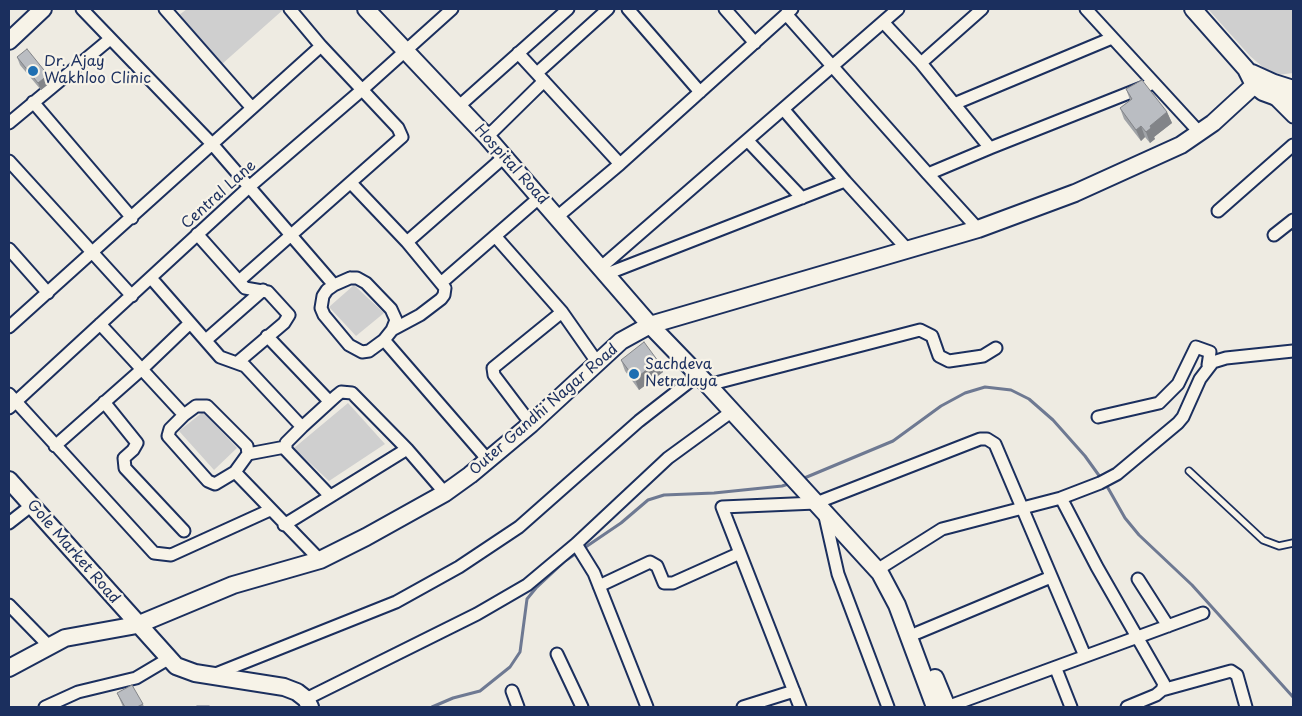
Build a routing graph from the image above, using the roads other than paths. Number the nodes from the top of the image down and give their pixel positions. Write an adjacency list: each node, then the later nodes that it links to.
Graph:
1 (43, 9): 19 (street)
2 (82, 9): 18 (street)
3 (164, 9): 37 (street)
4 (290, 9): 21 (street)
5 (366, 9): 22 (street, Hospital Road)
6 (452, 9): 22 (street, Central Lane)
7 (568, 9): 23 (street)
8 (608, 9): 26 (street)
9 (628, 9): 31 (street)
10 (725, 9): 20 (street)
11 (898, 9): 16 (street)
12 (982, 9): 24 (street)
13 (1086, 9): 17 (street)
14 (1193, 9): 27 (street)
15 (789, 11): 20 (street); 25 (street)
16 (883, 22): 24 (street); 25 (street)
17 (1112, 38): 28 (street); 35 (street)
18 (110, 39): 33 (street); 44 (street)
19 (9, 41)
20 (755, 43): 31 (street)
21 (321, 46): 29 (street); 37 (street)
22 (404, 51): 29 (street, Central Lane); 36 (street, Hospital Road)
23 (518, 53): 26 (street); 36 (street)
24 (921, 63): 35 (street)
25 (833, 64): 38 (street); 50 (street)
26 (541, 77): 42 (street); 49 (street)
27 (1258, 81): 30 (street); 32 (street); 41 (street, Outer Gandhi Nagar Road)
28 (1154, 84): 41 (street); 46 (street)
29 (363, 89): 52 (street); 53 (street, Central Lane)
30 (1293, 89)
31 (700, 92): 49 (street)
32 (1272, 96): 34 (street); 39 (street)
33 (33, 102): 40 (street); 58 (street)
34 (1293, 103)
35 (954, 104): 46 (street)
36 (458, 107): 42 (street, Hospital Road)
37 (252, 108): 44 (street)
38 (784, 110): 43 (street); 51 (street)
39 (1293, 117)
40 (9, 123)
41 (1200, 133): 60 (street, Outer Gandhi Nagar Road)
42 (487, 136): 47 (street, Hospital Road)
43 (748, 141): 55 (street); 69 (street)
44 (213, 145): 53 (street); 58 (street)
45 (1293, 145): 56 (street)
46 (990, 148): 50 (street)
47 (504, 157): 54 (street, Hospital Road); 65 (street)
48 (9, 162): 67 (street)
49 (620, 164): 57 (street)
50 (928, 174): 60 (street)
51 (845, 181): 55 (street); 66 (street)
52 (351, 183): 61 (street); 65 (street)
53 (250, 187): 61 (street); 62 (street, Central Lane)
54 (540, 197): 57 (street, Hospital Road); 64 (street)
55 (802, 198): 69 (street)
56 (1218, 211)
57 (557, 217): 69 (street, Hospital Road)
58 (132, 218): 67 (street)
59 (1293, 220): 63 (street)
60 (978, 229): 66 (street, Outer Gandhi Nagar Road)
61 (290, 233): 71 (street); 73 (street)
62 (198, 234): 70 (street, Central Lane); 71 (street)
63 (1274, 234)
64 (495, 236): 72 (street); 77 (street)
65 (407, 242): 72 (street)
66 (907, 249): 80 (street, Outer Gandhi Nagar Road)
67 (92, 253): 75 (street); 76 (street)
68 (11, 255): 75 (street)
69 (602, 272): 80 (street, Hospital Road)
70 (151, 278): 76 (street, Central Lane); 78 (street)
71 (238, 281): 74 (street)
72 (441, 283): 82 (street)
73 (334, 284): 82 (street); 85 (street)
74 (263, 290): 83 (street); 84 (street)
75 (48, 293): 81 (street)
76 (132, 296): 79 (street, Central Lane)
77 (562, 312): 89 (street); 99 (street)
78 (190, 322): 84 (street); 91 (street)
79 (100, 324): 91 (street); 93 (street, Central Lane)
80 (650, 325): 89 (street, Outer Gandhi Nagar Road); 92 (street, Hospital Road)
81 (9, 327)
82 (392, 330): 85 (street)
83 (267, 336): 88 (street); 94 (street)
84 (206, 340): 88 (street)
85 (384, 340): 105 (street)
86 (996, 348): 92 (street)
87 (1293, 351): 90 (street)
88 (238, 362): 100 (street)
89 (597, 362): 99 (street, Outer Gandhi Nagar Road)
90 (1208, 365): 98 (street); 111 (street)
91 (141, 370): 95 (street); 97 (street)
92 (703, 380): 96 (street, Hospital Road); 139 (street)
93 (11, 401): 101 (street)
94 (329, 401): 100 (street); 103 (street)
95 (104, 402): 101 (street); 118 (street)
96 (731, 412): 112 (street, Hospital Road); 120 (street)
97 (184, 415): 104 (street); 107 (street)
98 (1098, 417)
99 (531, 424): 105 (street, Outer Gandhi Nagar Road)
100 (302, 427): 102 (street)
101 (55, 446): 115 (street)
102 (285, 447): 104 (street); 110 (street)
103 (407, 449): 109 (street); 110 (street)
104 (248, 454): 107 (street)
105 (488, 460): 109 (street, Outer Gandhi Nagar Road)
106 (1189, 471): 119 (lane)
107 (235, 472): 115 (street)
108 (9, 480): 113 (street, Gole Market Road)
109 (445, 493): 122 (street, Outer Gandhi Nagar Road)
110 (330, 496): 117 (street)
111 (1060, 498): 114 (street); 132 (street)
112 (816, 503): 114 (street); 121 (street); 123 (street, Hospital Road); 150 (street)
113 (32, 505): 116 (street); 129 (street, Gole Market Road)
114 (1021, 509): 123 (street); 124 (street)
115 (270, 510): 117 (street)
116 (9, 523)
117 (284, 525): 122 (street)
118 (184, 532)
119 (1293, 543)
120 (577, 546): 126 (street); 143 (street)
121 (740, 554): 126 (street); 142 (street)
122 (320, 560): 129 (street, Outer Gandhi Nagar Road)
123 (878, 571): 131 (street); 151 (street)
124 (1051, 577): 131 (street); 135 (street)
125 (1138, 579): 130 (street)
126 (600, 586): 147 (street)
127 (9, 606): 133 (street)
128 (1203, 613): 130 (street)
129 (137, 624): 133 (street, Outer Gandhi Nagar Road); 136 (street, Gole Market Road)
130 (1168, 626): 132 (street)
131 (917, 633): 152 (street)
132 (1139, 638): 135 (street); 140 (street)
133 (48, 645): 137 (street, Outer Gandhi Nagar Road)
134 (557, 654): 146 (street)
135 (1085, 656): 138 (street)
136 (168, 659): 139 (street, Gole Market Road); 144 (street)
137 (9, 668)
138 (1056, 669): 152 (street); 153 (street)
139 (211, 676): 143 (street, Gole Market Road)
140 (1162, 690): 154 (street); 155 (street)
141 (512, 691): 145 (street)
142 (794, 692): 148 (street); 149 (street)
143 (308, 703)
144 (45, 707)
145 (518, 707)
146 (582, 707)
147 (648, 707)
148 (743, 707)
149 (800, 707)
150 (888, 707)
151 (935, 707)
152 (947, 707)
153 (1071, 707)
154 (1127, 707)
155 (1246, 707)

